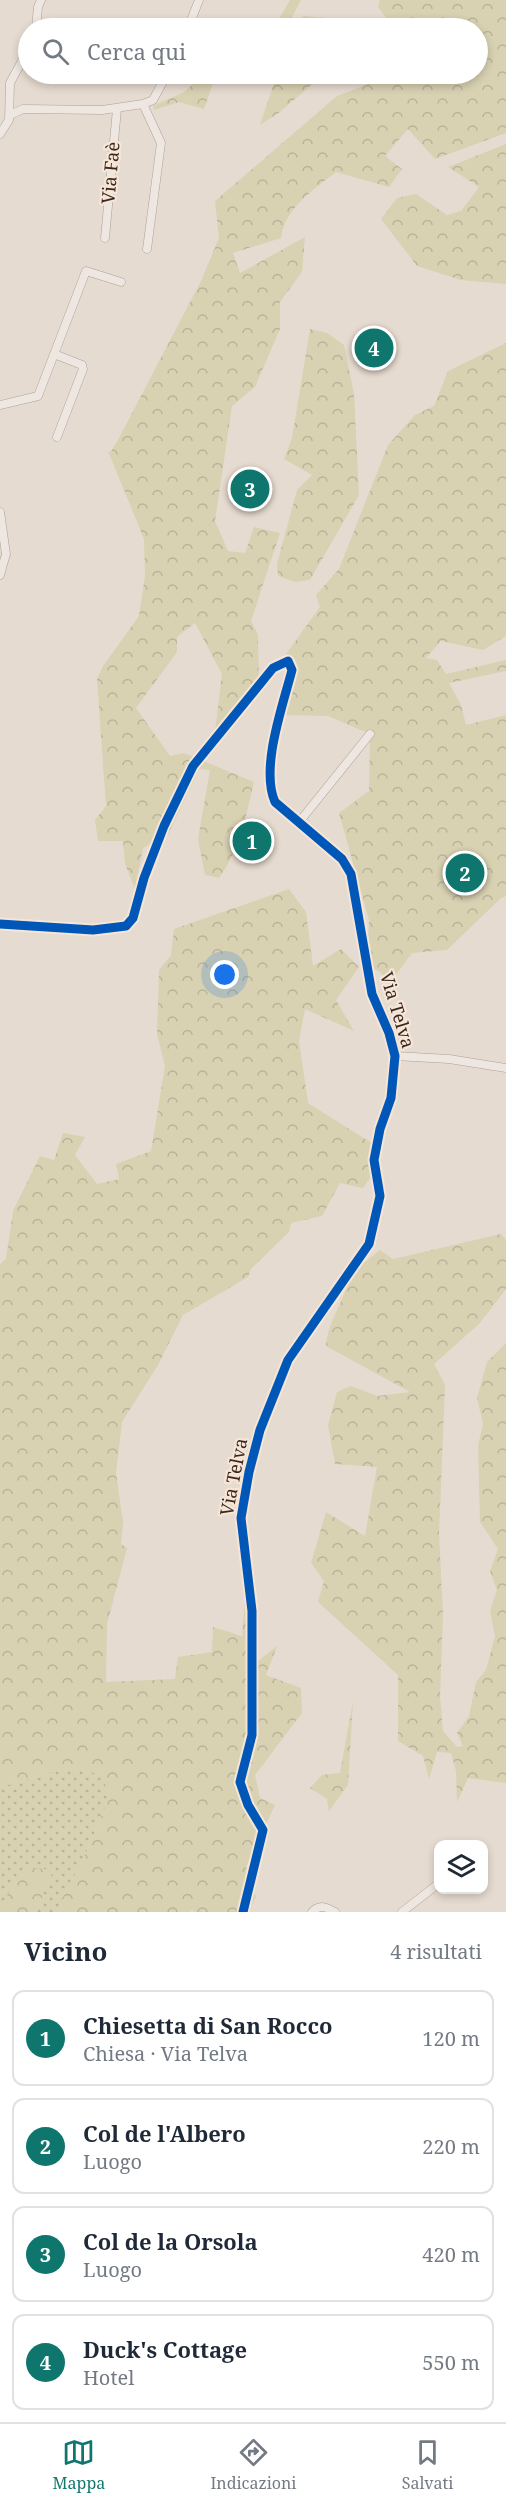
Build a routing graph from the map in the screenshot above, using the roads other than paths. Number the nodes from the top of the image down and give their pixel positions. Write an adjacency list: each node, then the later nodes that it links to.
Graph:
1 (41, 0): 3 (street)
2 (199, 0): 4 (street)
3 (37, 18)
4 (192, 18)
5 (18, 68): 9 (street)
6 (162, 84): 7 (street)
7 (143, 104): 8 (street); 12 (street)
8 (117, 109): 9 (street); 11 (street, Via Faè)
9 (10, 113): 10 (street)
10 (0, 134)
11 (105, 238)
12 (147, 249)
13 (121, 282): 14 (street)
14 (54, 354): 15 (street); 16 (street)
15 (0, 405)
16 (57, 437)
17 (0, 512): 18 (street)
18 (0, 575)
19 (370, 734): 20 (street)
20 (300, 820): 21 (street, Via Telva); 22 (street, Via Telva)
21 (0, 924)
22 (395, 1056): 23 (street, Via Telva); 25 (street, Via Telva)
23 (506, 1068)
24 (434, 1887): 28 (street)
25 (243, 1912)
26 (312, 1912): 27 (street)
27 (335, 1912)
28 (402, 1912)

